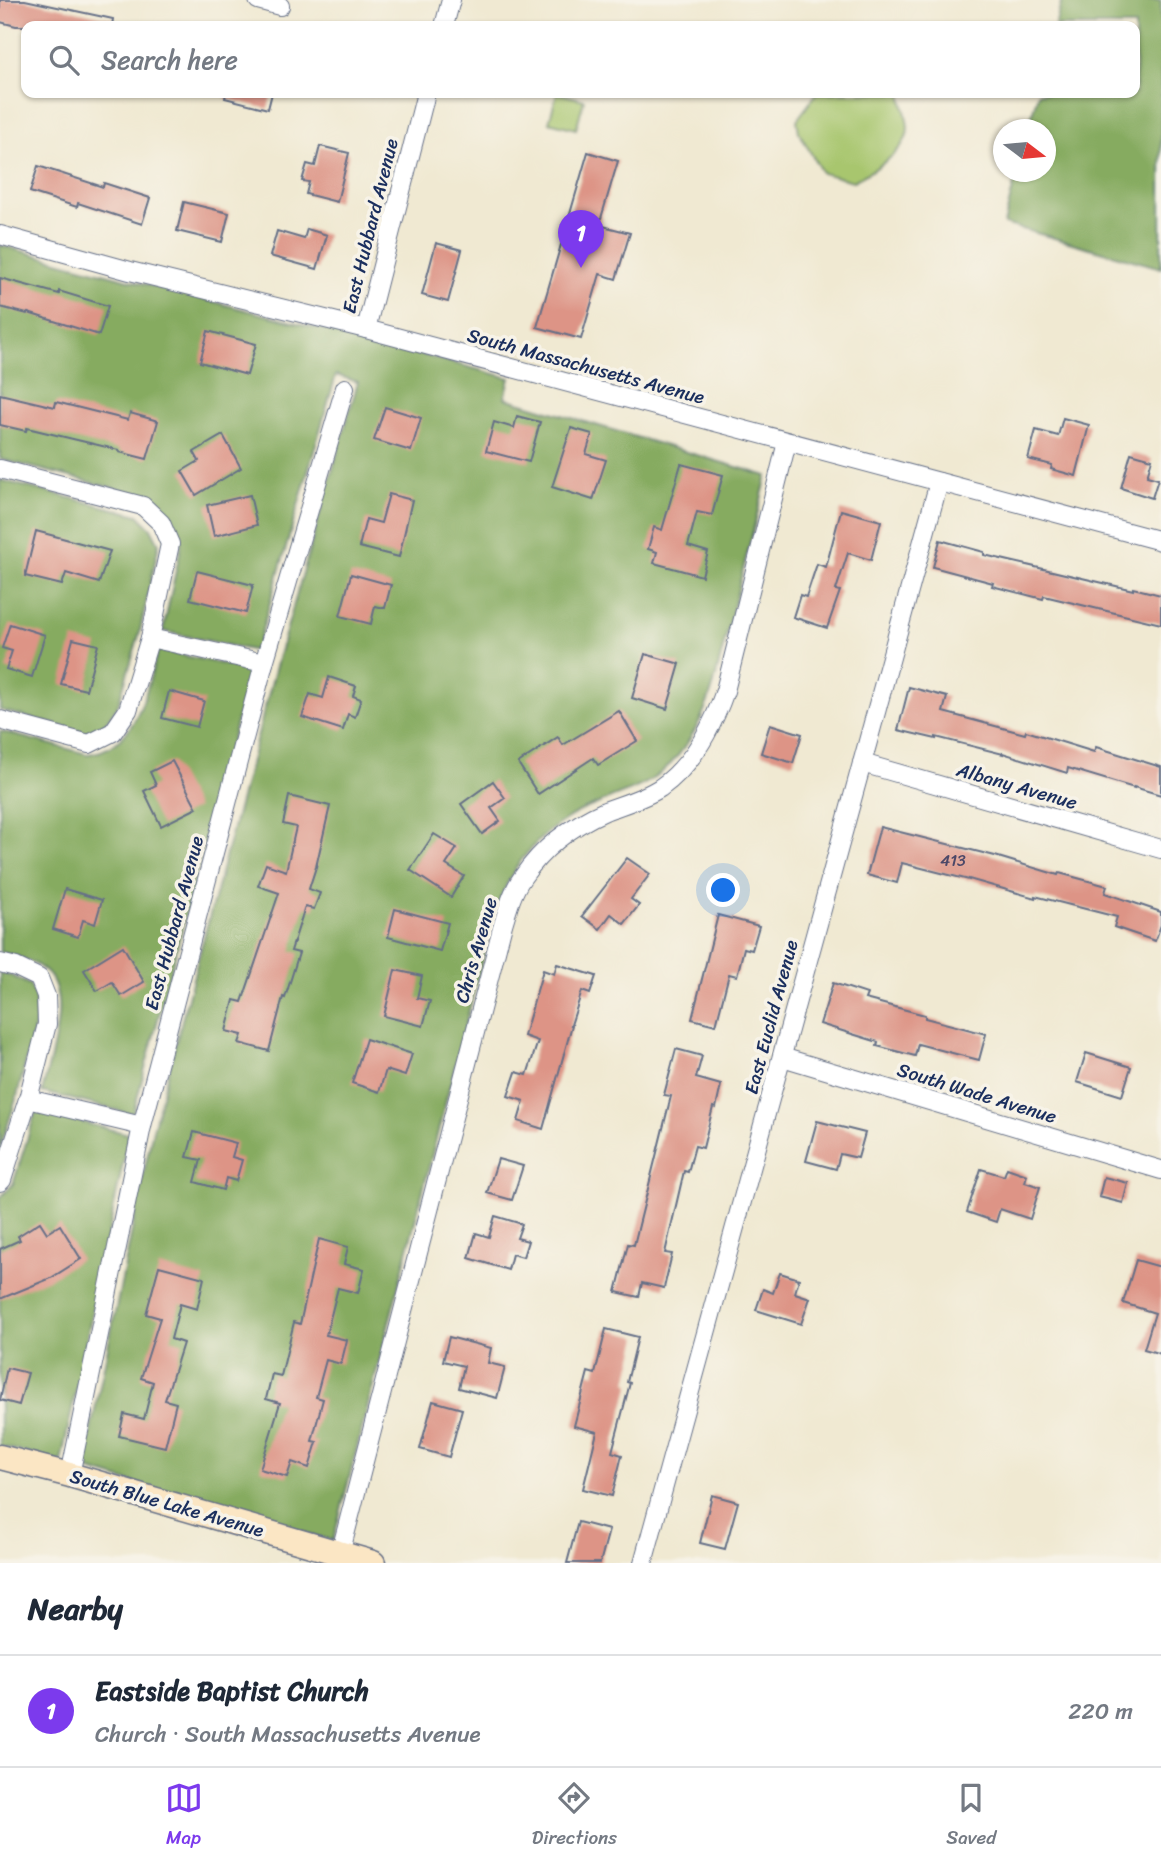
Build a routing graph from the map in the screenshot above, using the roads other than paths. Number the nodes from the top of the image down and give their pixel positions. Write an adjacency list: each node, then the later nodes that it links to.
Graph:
1 (258, 0): 3 (street)
2 (451, 0): 4 (street)
3 (280, 6)
4 (445, 21)
5 (425, 98): 7 (street, East Hubbard Avenue)
6 (0, 235): 7 (street, South Massachusetts Avenue)
7 (366, 329): 9 (street, South Massachusetts Avenue)
8 (345, 388): 14 (street, East Hubbard Avenue)
9 (787, 442): 11 (street, South Massachusetts Avenue); 26 (street, Chris Avenue)
10 (0, 469): 13 (street)
11 (939, 482): 12 (street, South Massachusetts Avenue); 16 (street, East Euclid Avenue)
12 (1161, 541)
13 (150, 638): 14 (street); 15 (street)
14 (264, 663): 21 (street, East Hubbard Avenue)
15 (0, 720)
16 (862, 763): 17 (street, Albany Avenue); 19 (street, East Euclid Avenue)
17 (1161, 849)
18 (0, 963): 20 (street)
19 (782, 1057): 22 (street, South Wade Avenue); 28 (street, East Euclid Avenue)
20 (28, 1099): 21 (street); 23 (street)
21 (142, 1126): 25 (street, East Hubbard Avenue)
22 (1161, 1170)
23 (0, 1182)
24 (0, 1457): 25 (main road, South Blue Lake Avenue)
25 (70, 1475): 26 (main road, South Blue Lake Avenue)
26 (337, 1560): 27 (main road, South Blue Lake Avenue)
27 (373, 1563)
28 (643, 1563)

